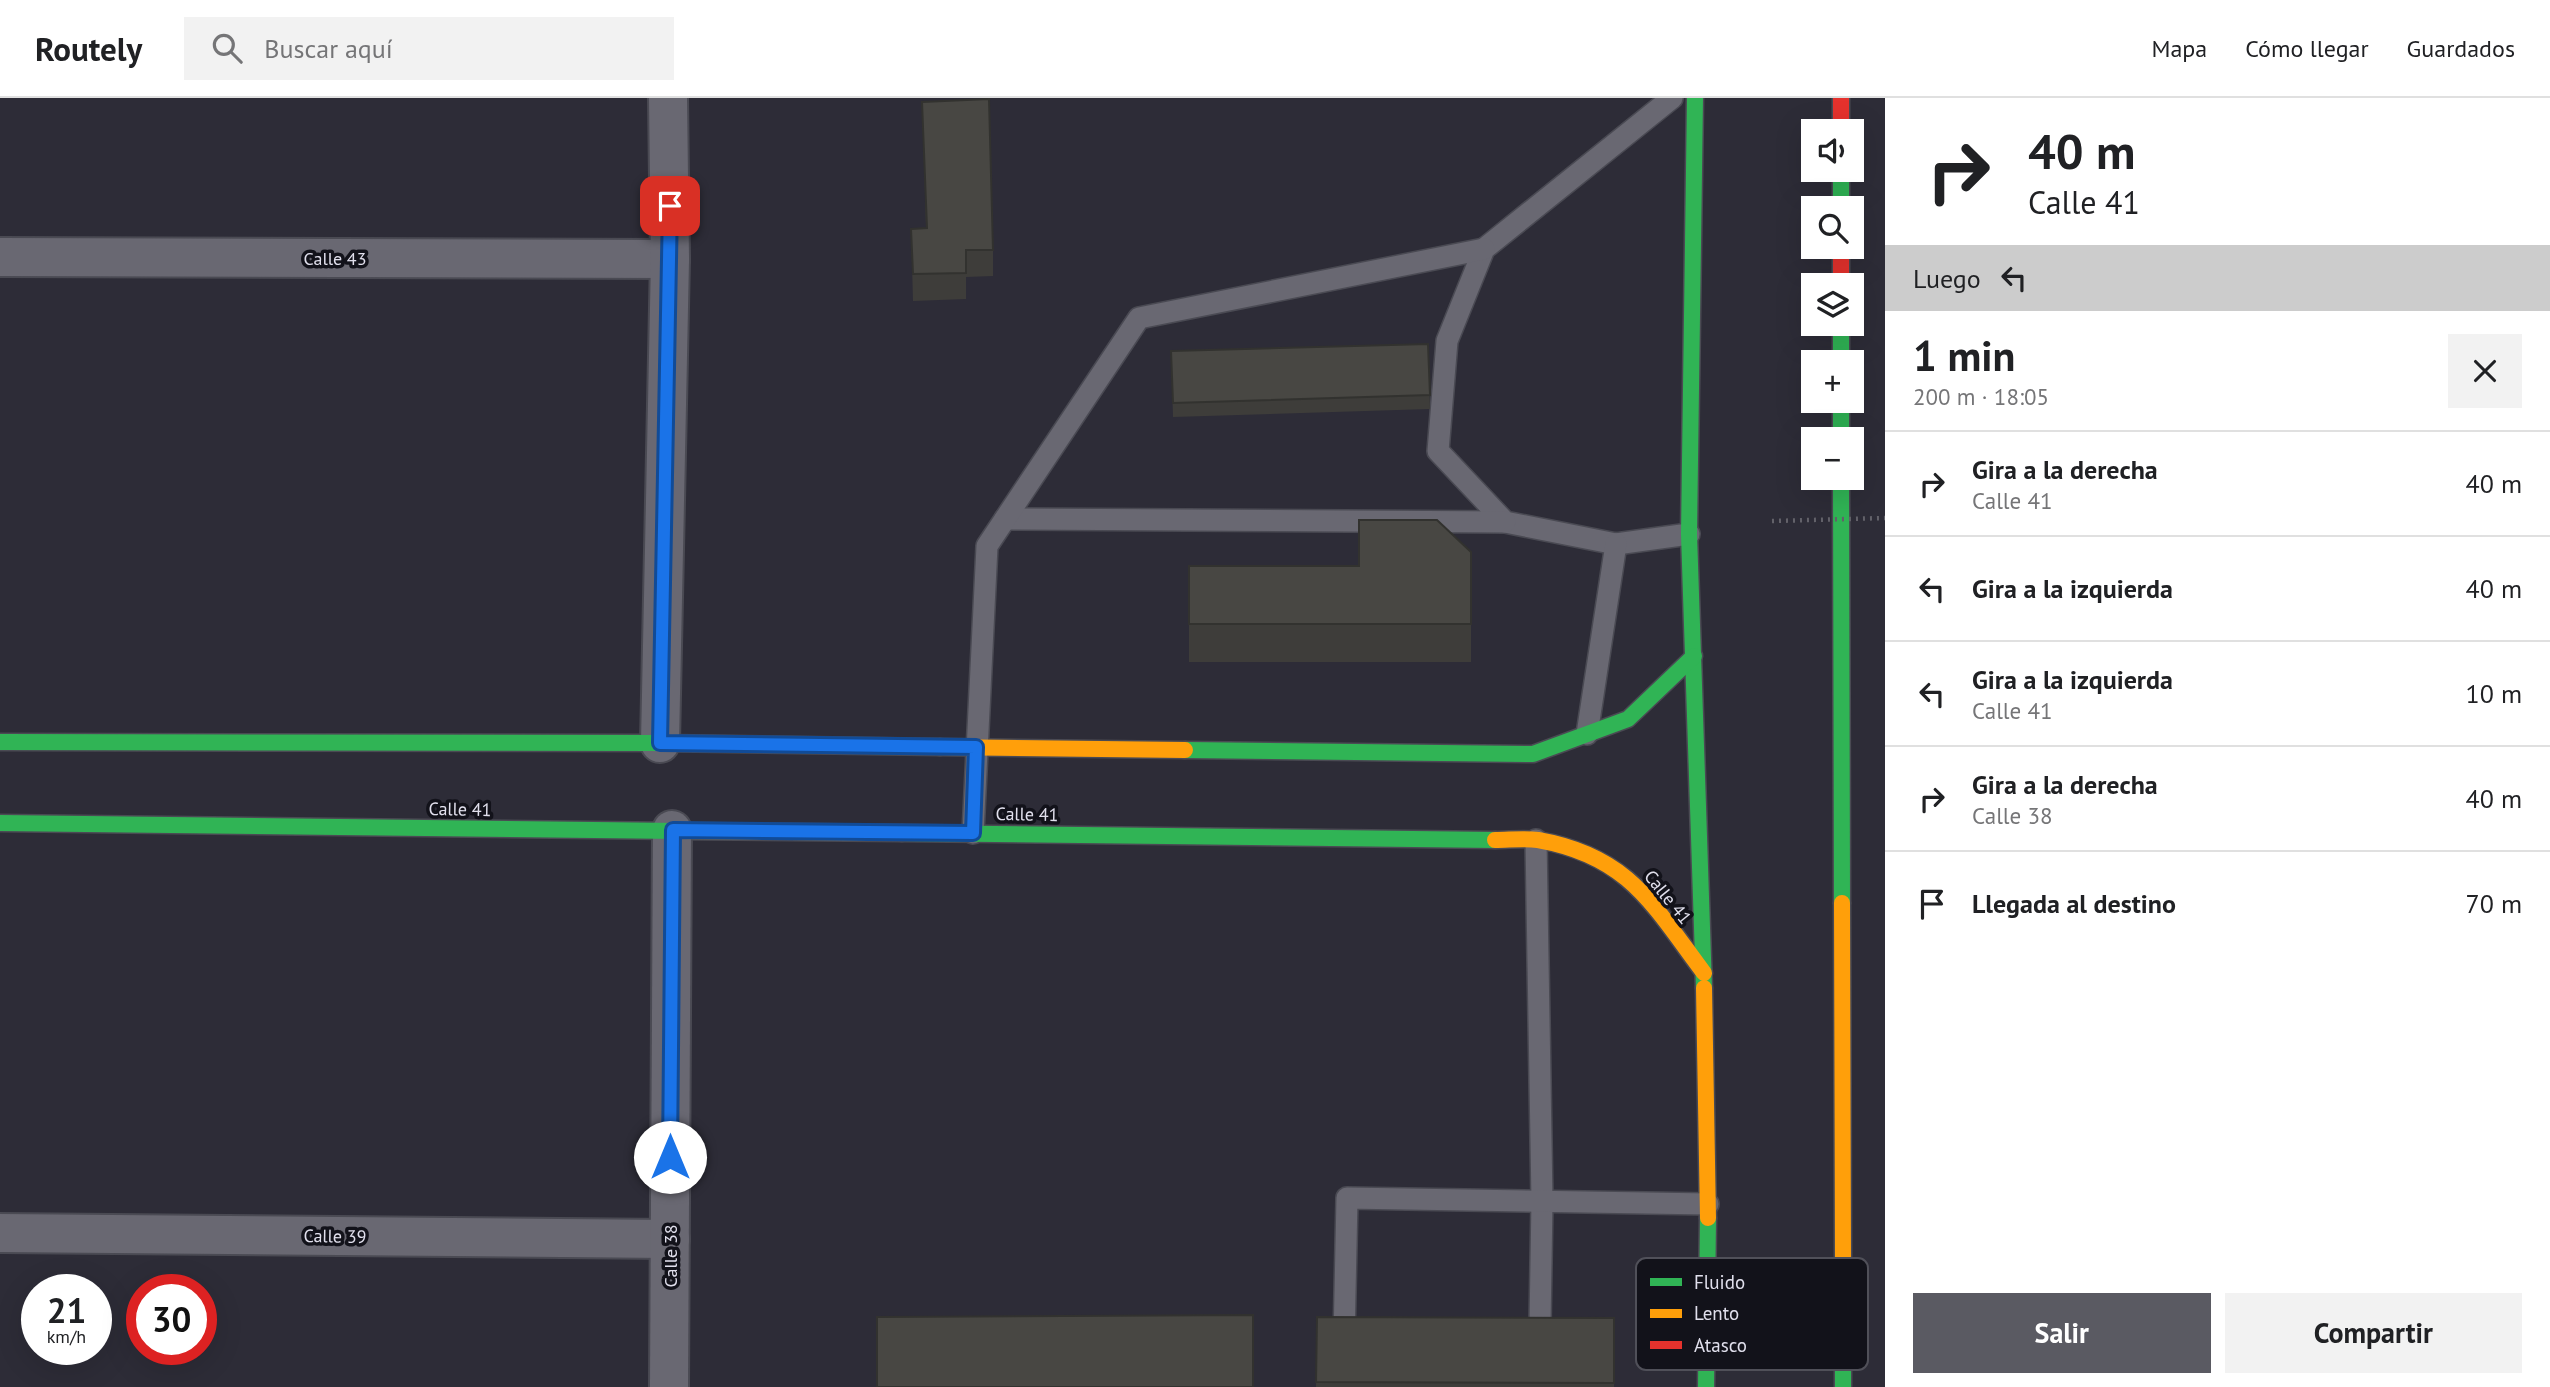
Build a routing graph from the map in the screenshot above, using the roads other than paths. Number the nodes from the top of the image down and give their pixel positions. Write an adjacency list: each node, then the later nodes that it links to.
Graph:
1 (668, 98): 8 (street)
2 (1672, 98): 6 (lane)
3 (1695, 98): 12 (main road)
4 (1841, 98): 5 (main road)
5 (1841, 119)
6 (1484, 249): 10 (lane); 11 (lane)
7 (0, 257): 8 (street, Calle 43)
8 (670, 259): 17 (street)
9 (1841, 490): 29 (main road)
10 (1005, 519): 11 (lane); 18 (lane)
11 (1505, 522): 13 (lane)
12 (1689, 534): 13 (lane); 14 (main road)
13 (1616, 544): 15 (lane)
14 (1694, 656): 15 (main road); 23 (main road)
15 (1587, 734): 18 (main road)
16 (0, 742): 17 (main road)
17 (660, 743): 18 (main road)
18 (976, 747): 21 (lane)
19 (0, 823): 20 (main road, Calle 41)
20 (673, 830): 21 (main road, Calle 41); 27 (street, Calle 38)
21 (973, 833): 22 (main road, Calle 41)
22 (1536, 840): 23 (main road, Calle 41); 24 (lane)
23 (1704, 973): 25 (main road)
24 (1542, 1201): 25 (lane); 31 (lane); 32 (lane)
25 (1708, 1204): 28 (main road)
26 (0, 1233): 27 (street, Calle 39)
27 (670, 1239): 30 (street, Calle 38)
28 (1707, 1258)
29 (1843, 1258)
30 (669, 1387)
31 (1343, 1387)
32 (1539, 1387)

